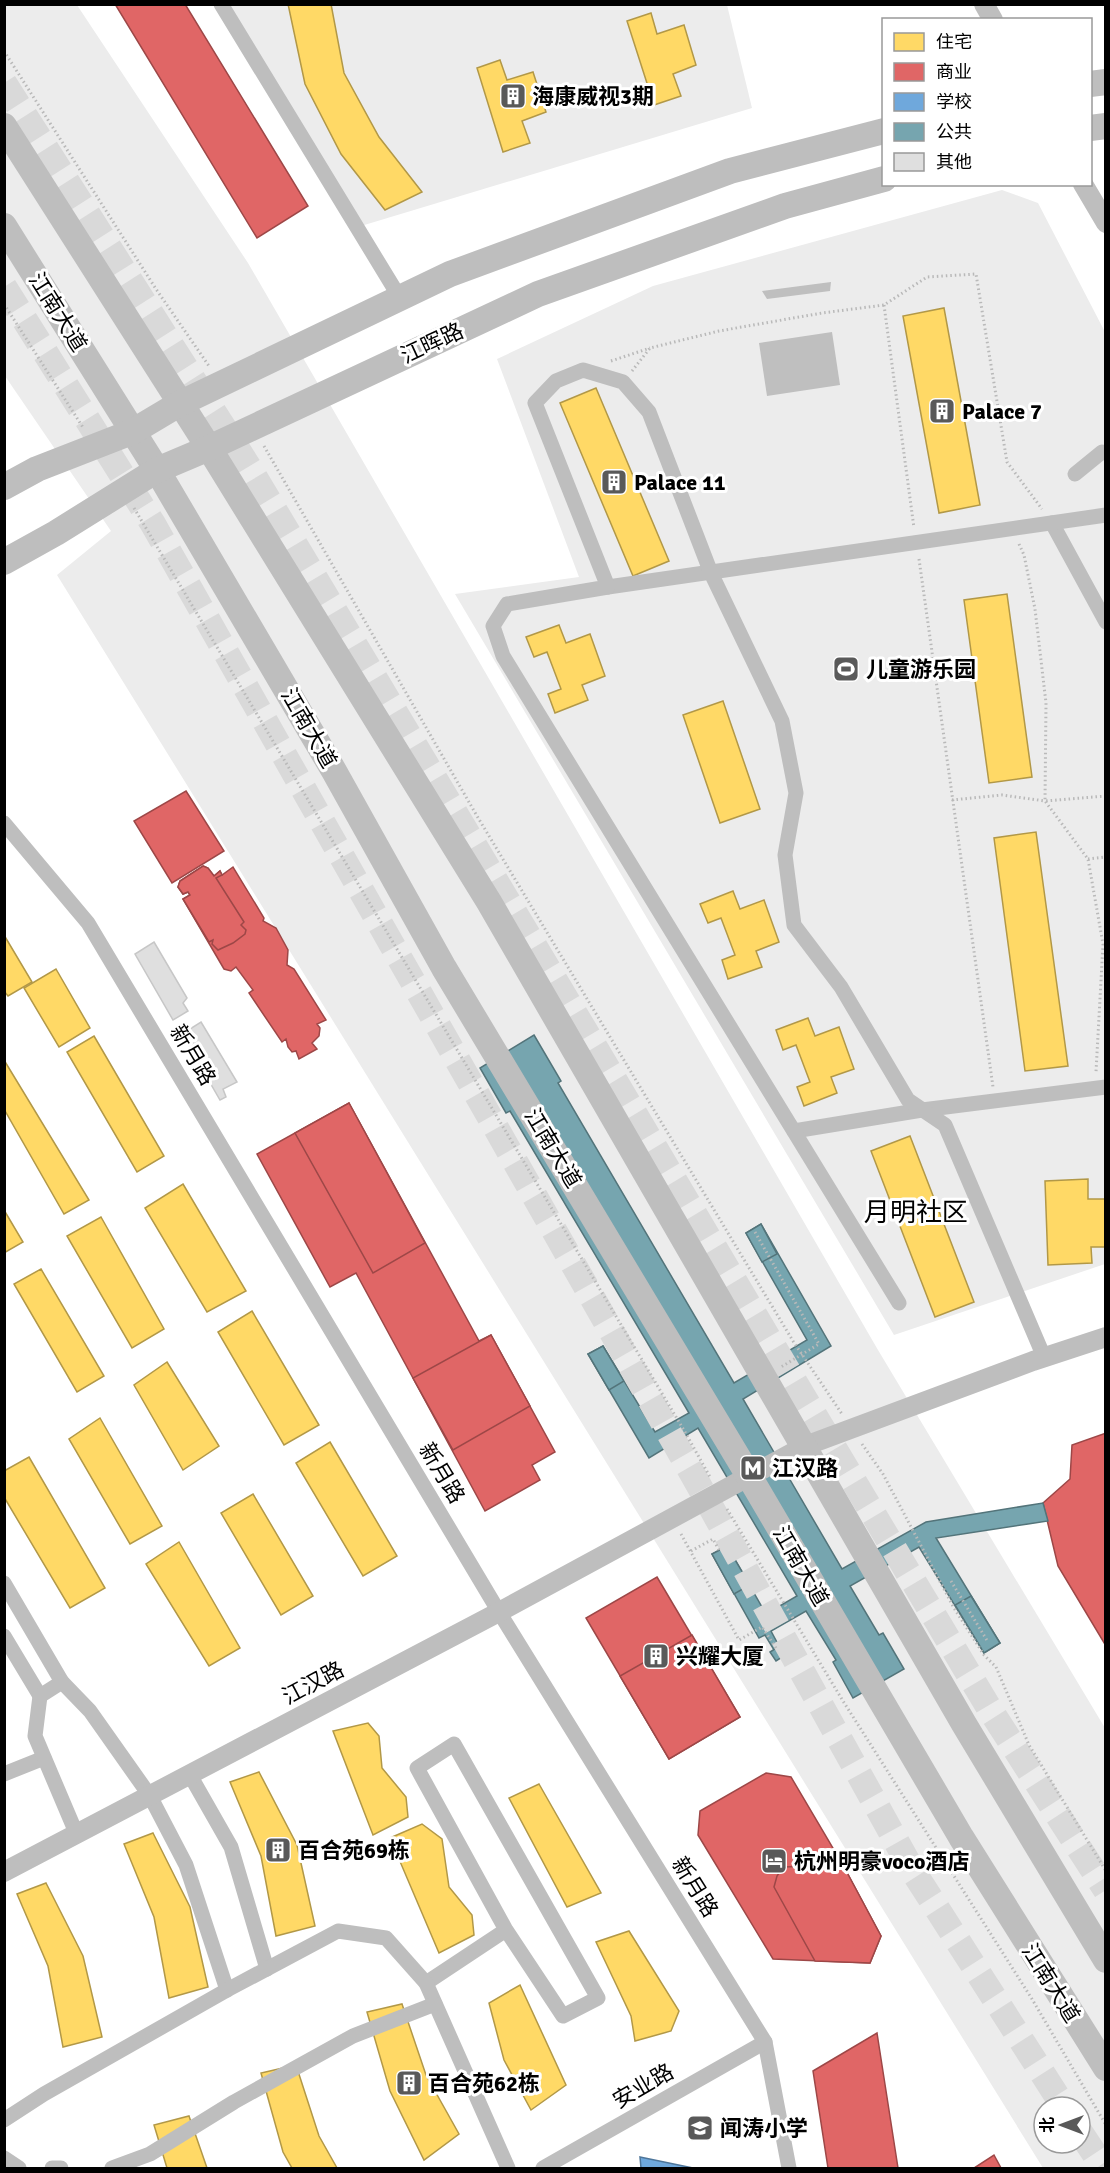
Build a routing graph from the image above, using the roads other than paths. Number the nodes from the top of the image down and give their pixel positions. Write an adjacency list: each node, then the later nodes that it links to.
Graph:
1 (221, 4): 10 (street)
2 (984, 4): 3 (street)
3 (992, 18)
4 (4, 126): 11 (main road)
5 (882, 132): 10 (main road)
6 (882, 180): 13 (main road, 江晖路)
7 (1084, 186): 8 (street)
8 (1106, 223)
9 (4, 226): 12 (main road, 江南大道)
10 (400, 298): 11 (main road)
11 (179, 404): 12 (main road); 13 (main road)
12 (132, 432): 15 (main road, 江南大道); 17 (main road)
13 (208, 448): 15 (main road, 江晖路); 31 (main road)
14 (1106, 453): 16 (street)
15 (157, 470): 20 (main road, 江晖路); 32 (main road, 江南大道)
16 (1075, 474)
17 (4, 488)
18 (1106, 515): 19 (street)
19 (1052, 523): 21 (street); 23 (street)
20 (4, 562)
21 (711, 573): 22 (street); 22 (street); 26 (street)
22 (608, 587): 27 (street)
23 (1106, 622)
24 (4, 823): 34 (street, 新月路)
25 (1100, 1088): 26 (street)
26 (922, 1110): 27 (street); 30 (street)
27 (794, 1131): 28 (street)
28 (899, 1304)
29 (1106, 1337): 30 (street, 江汉路)
30 (1044, 1357): 31 (street, 江汉路)
31 (805, 1446): 32 (street, 江汉路); 45 (main road)
32 (749, 1476): 34 (street, 江汉路); 51 (main road, 江南大道)
33 (4, 1583): 36 (street)
34 (499, 1612): 40 (street, 江汉路); 50 (street, 新月路)
35 (4, 1636): 37 (street)
36 (62, 1682): 37 (street); 41 (street)
37 (40, 1696): 38 (street)
38 (44, 1758): 39 (street); 42 (street)
39 (4, 1774)
40 (190, 1775): 41 (street, 江汉路); 46 (street)
41 (150, 1796): 42 (street, 江汉路); 48 (street)
42 (77, 1835): 43 (street, 江汉路)
43 (4, 1872)
44 (506, 1930): 44 (street); 47 (street)
45 (1106, 1960)
46 (267, 1969): 47 (street); 48 (street)
47 (426, 1983): 49 (street)
48 (227, 1990): 52 (street)
49 (435, 2004): 57 (street); 58 (street)
50 (765, 2042): 59 (street, 安业路); 60 (street, 新月路)
51 (1106, 2068)
52 (4, 2120)
53 (4, 2158): 54 (street)
54 (19, 2169)
55 (52, 2169): 56 (street)
56 (60, 2169)
57 (112, 2169)
58 (508, 2169)
59 (543, 2169)
60 (789, 2169)

